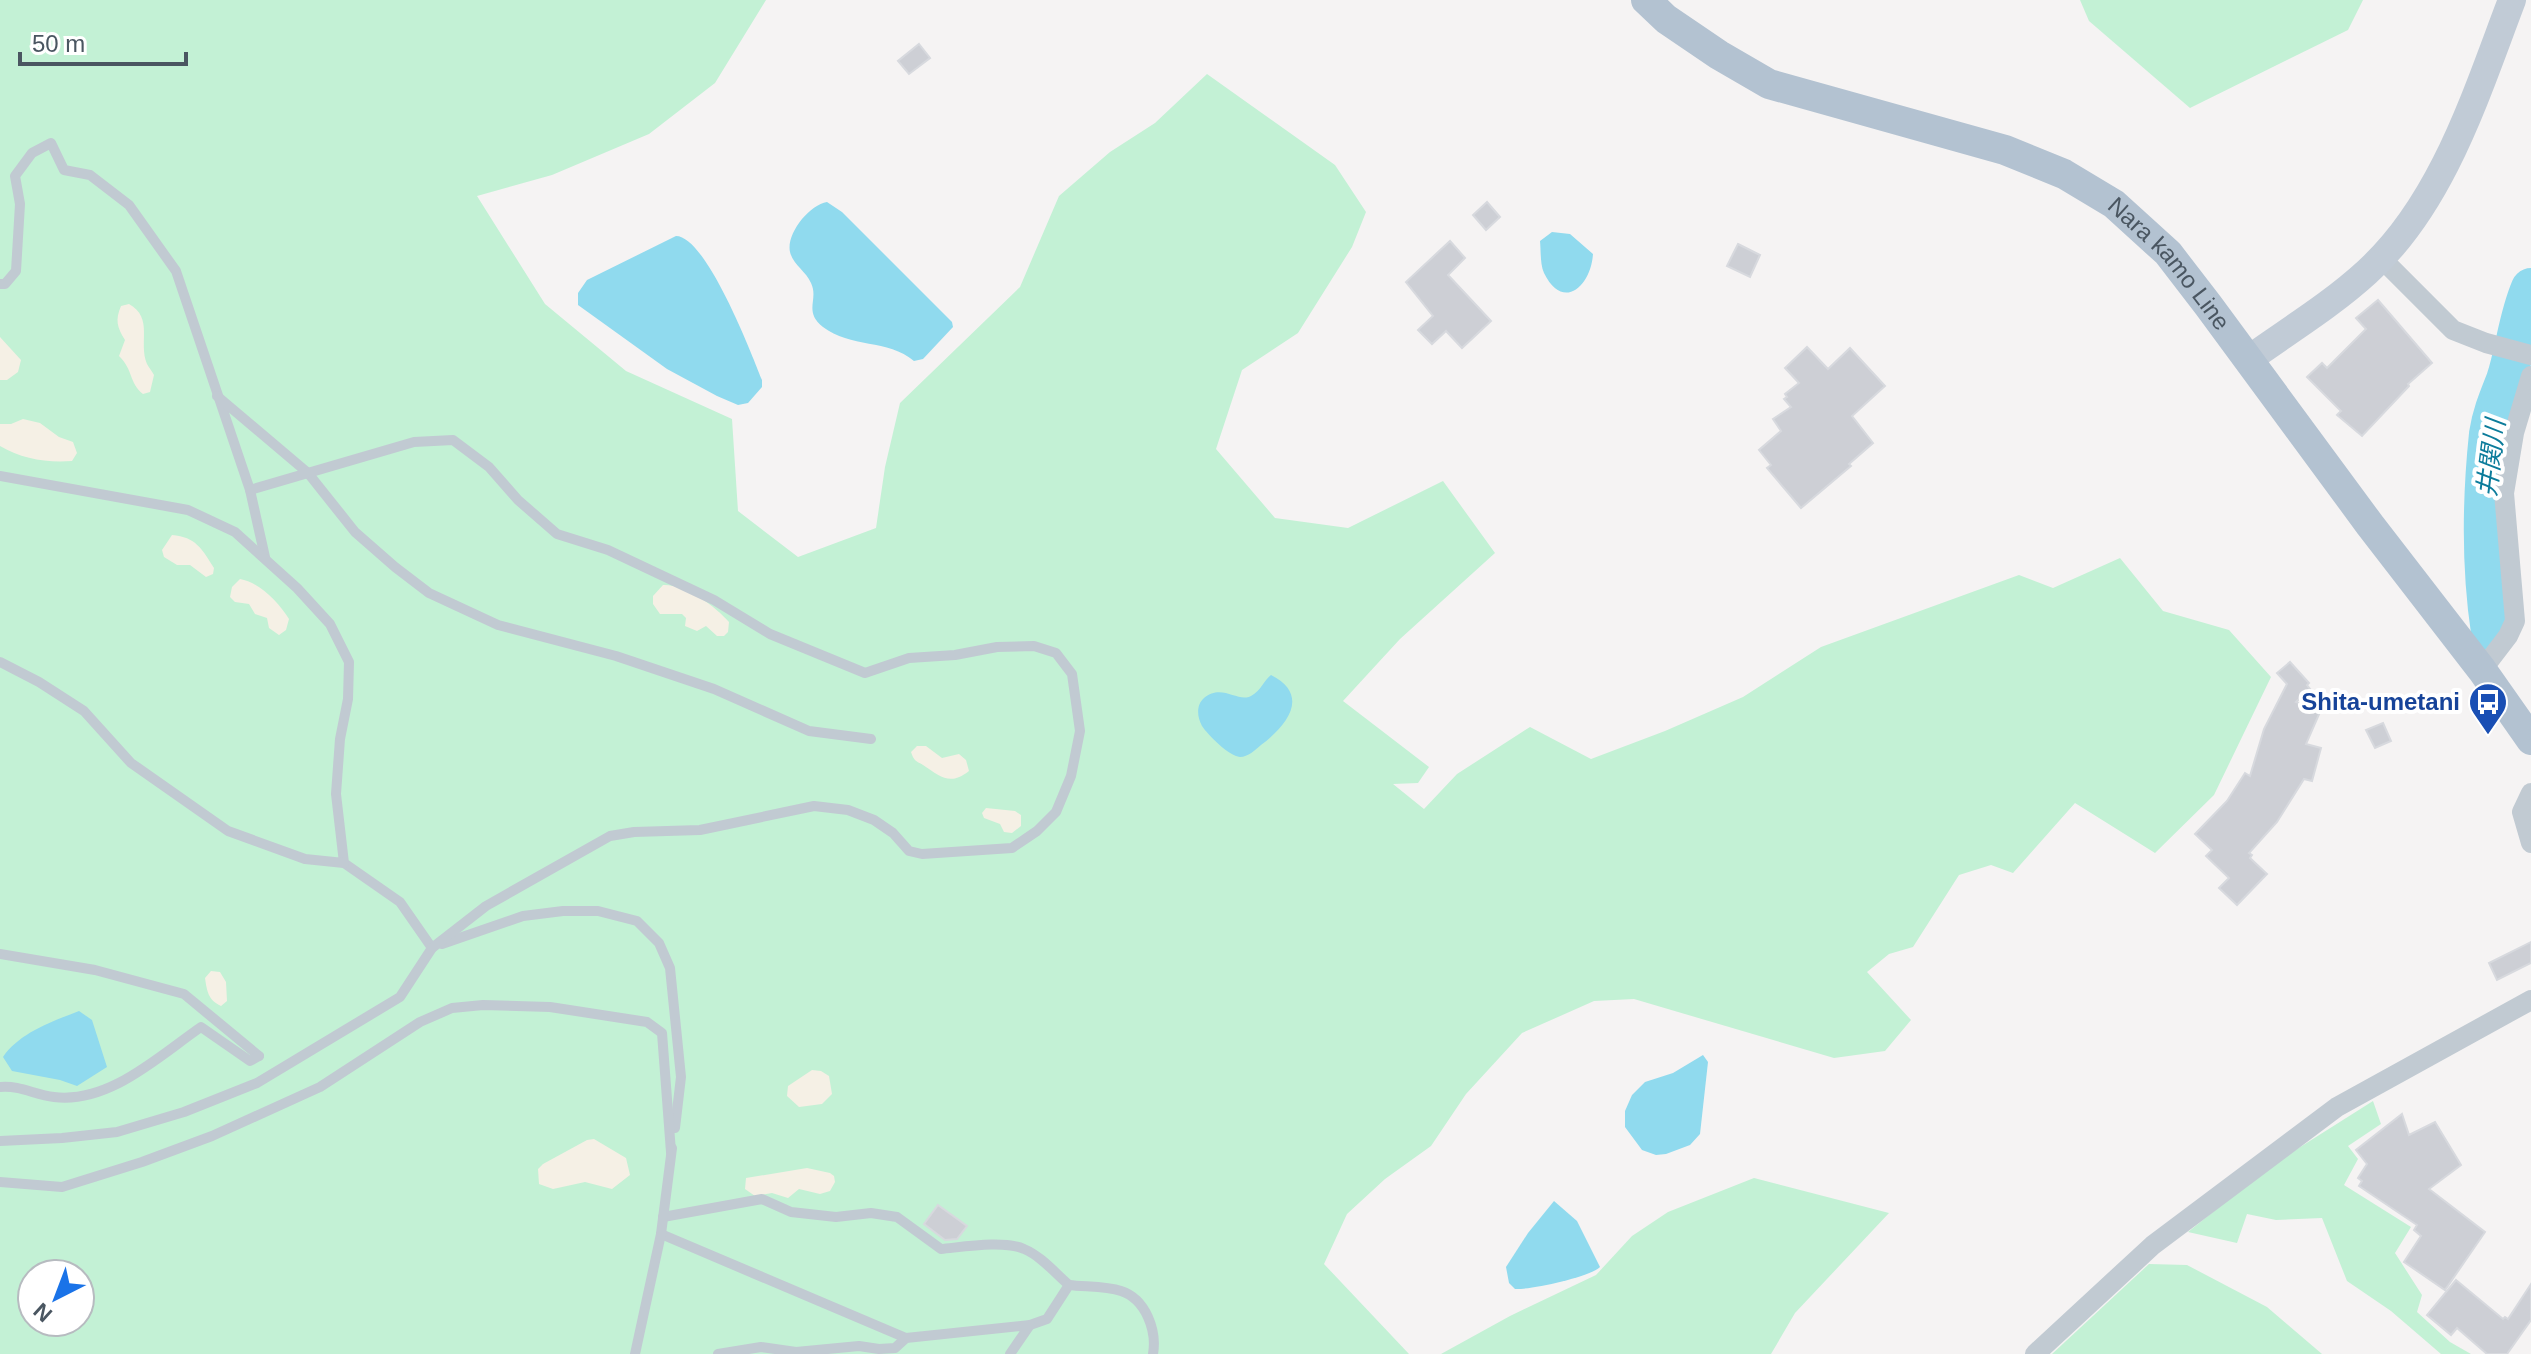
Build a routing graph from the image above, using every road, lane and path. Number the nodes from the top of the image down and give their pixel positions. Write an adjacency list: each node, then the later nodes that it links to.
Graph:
1 (1646, 0): 6 (main road, Nara kamo Line)
2 (2512, 0): 3 (street)
3 (2380, 257): 5 (street); 6 (street)
4 (0, 284): 8 (lane)
5 (2529, 354)
6 (2249, 359): 14 (main road, Nara kamo Line)
7 (2531, 376): 14 (street)
8 (217, 396): 9 (lane); 11 (lane)
9 (308, 473): 11 (lane); 15 (lane); 20 (lane)
10 (0, 476): 12 (lane)
11 (250, 490): 12 (lane)
12 (266, 559): 19 (lane)
13 (0, 662): 19 (lane)
14 (2482, 670): 16 (main road, Nara kamo Line)
15 (871, 739)
16 (2531, 740)
17 (2531, 793): 18 (street)
18 (2531, 843)
19 (344, 863): 20 (lane)
20 (432, 948): 24 (lane); 25 (lane)
21 (0, 954): 23 (lane)
22 (2531, 1000): 36 (street)
23 (0, 1087)
24 (0, 1141)
25 (671, 1152): 26 (lane); 27 (lane)
26 (0, 1182)
27 (663, 1217): 28 (lane); 29 (lane)
28 (661, 1234): 31 (lane); 32 (lane)
29 (1069, 1285): 30 (lane); 35 (lane)
30 (1030, 1325): 31 (lane); 34 (lane)
31 (906, 1338): 33 (lane)
32 (635, 1354)
33 (718, 1354)
34 (1010, 1354)
35 (1153, 1354)
36 (2035, 1354)

